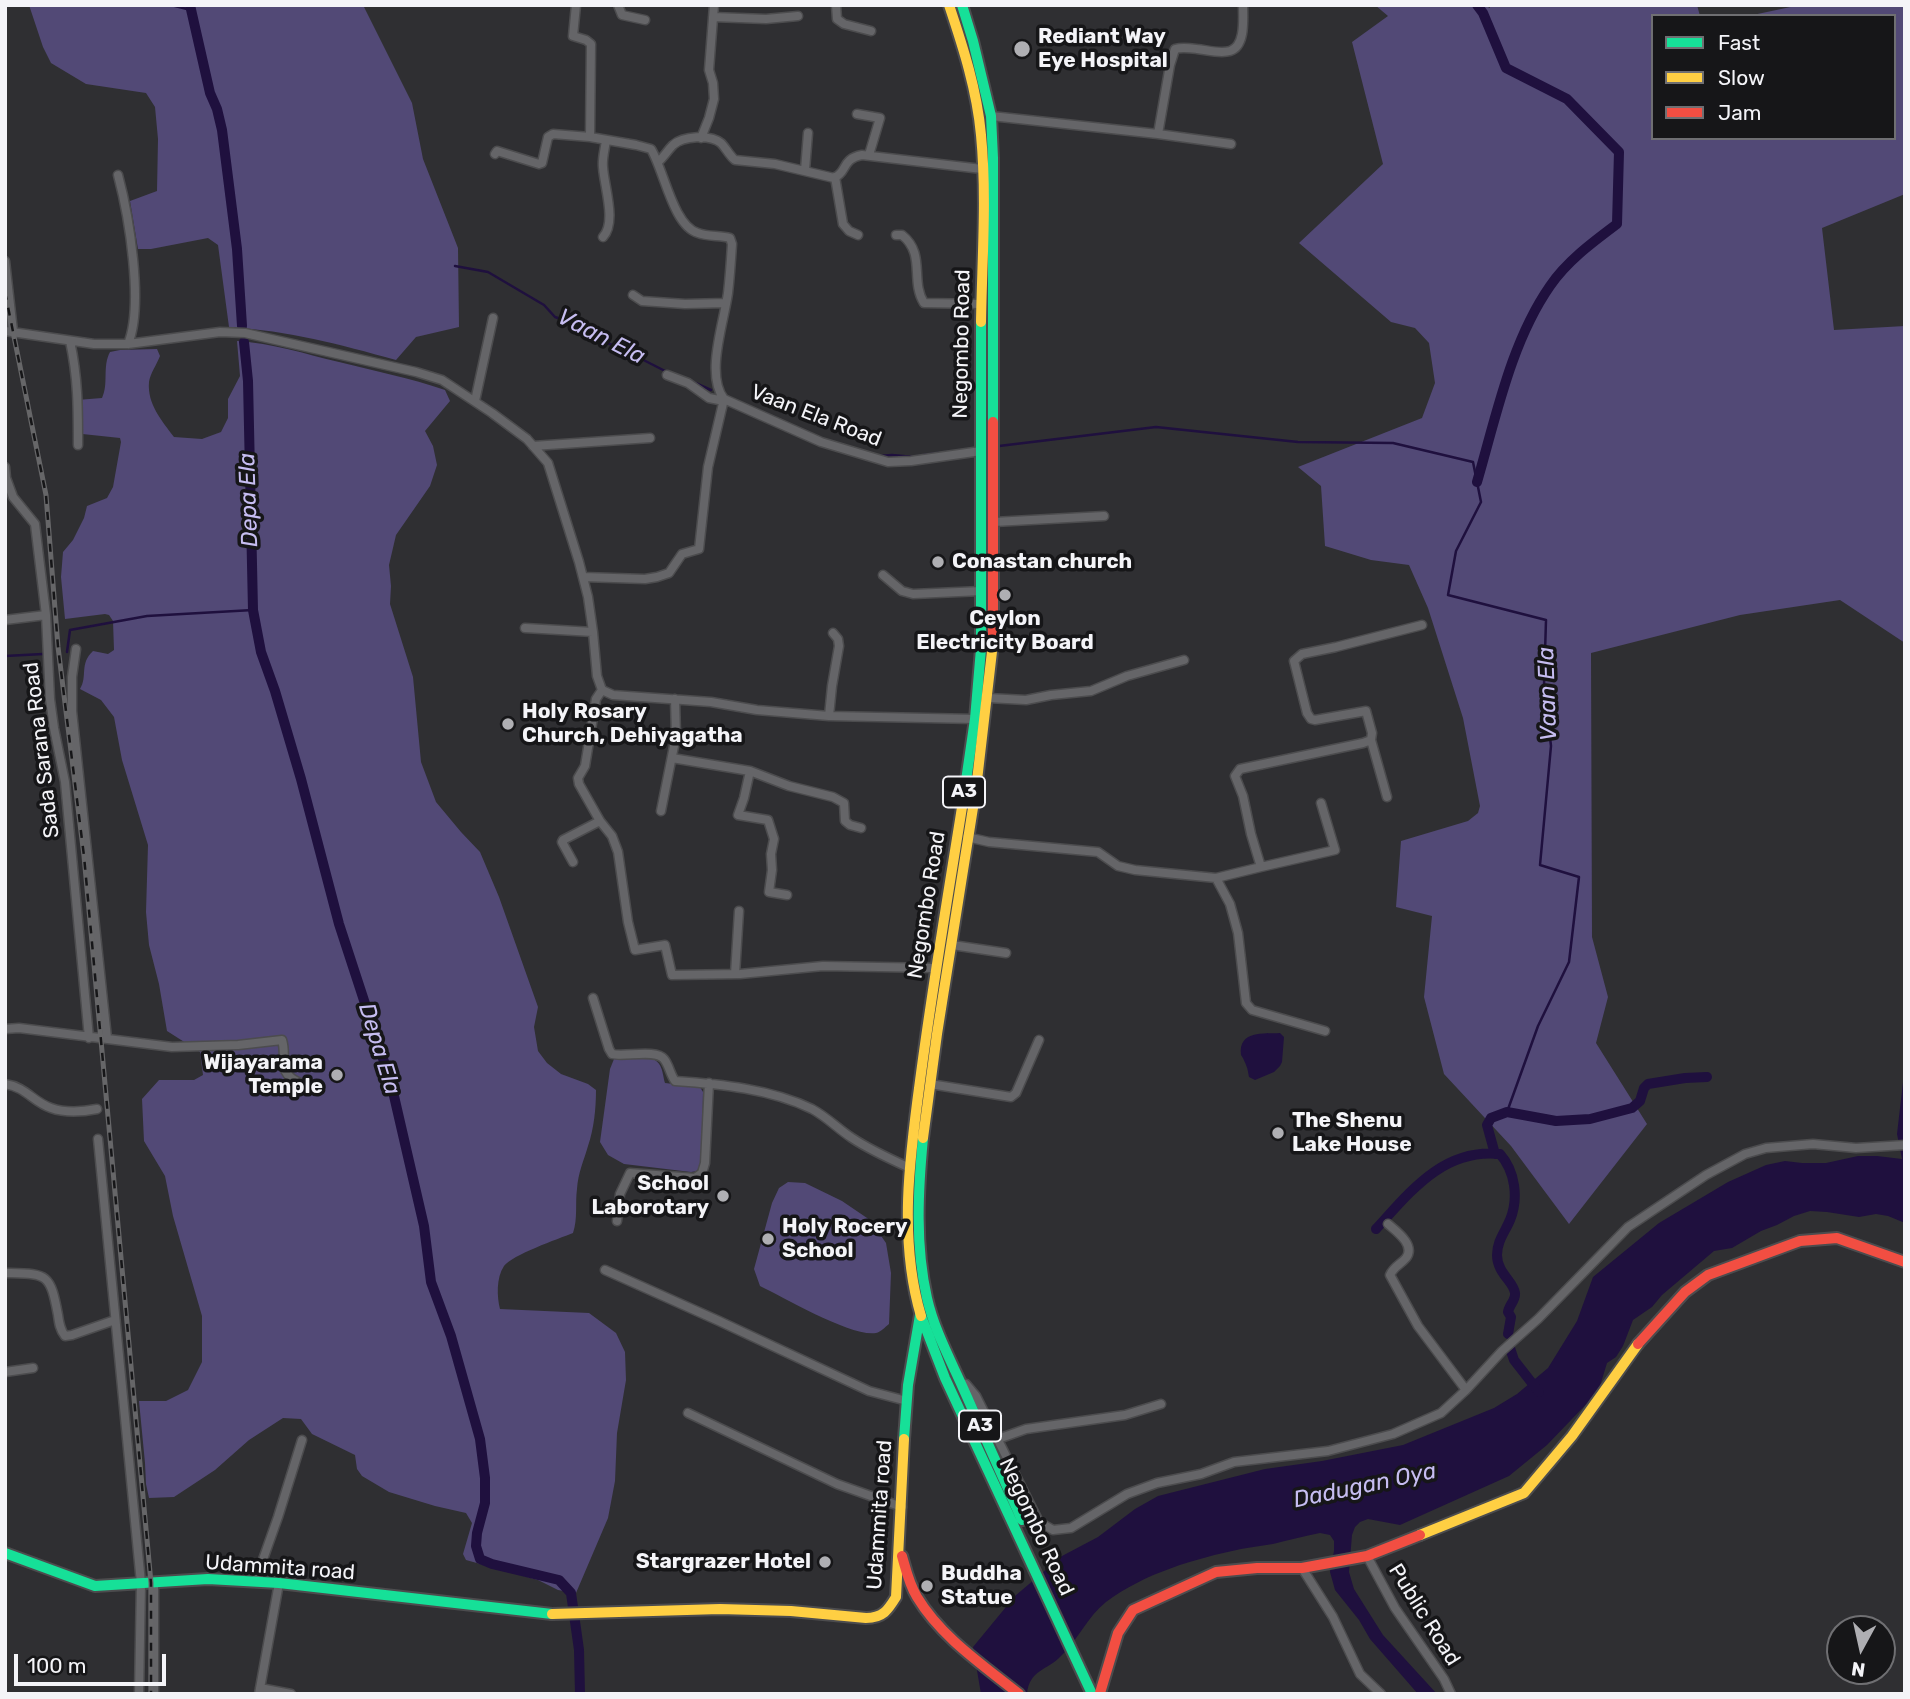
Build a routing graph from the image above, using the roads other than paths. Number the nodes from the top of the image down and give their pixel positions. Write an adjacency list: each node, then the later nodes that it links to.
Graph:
1 (576, 5): 16 (street)
2 (618, 5): 10 (street)
3 (714, 5): 9 (street)
4 (836, 5): 11 (street)
5 (949, 5): 23 (main road, Negombo Road / A3)
6 (962, 5): 13 (main road, Negombo Road / A3)
7 (1243, 5): 15 (street)
8 (798, 16): 9 (street)
9 (713, 17): 17 (street)
10 (645, 20)
11 (872, 31)
12 (858, 114): 21 (street)
13 (991, 116): 15 (street); 47 (main road, Negombo Road / A3)
14 (808, 133): 24 (street)
15 (1158, 134): 19 (street)
16 (590, 137): 18 (street); 20 (street)
17 (701, 138): 22 (street); 24 (street)
18 (606, 140): 22 (street); 29 (street)
19 (1231, 144)
20 (495, 154)
21 (869, 156): 23 (street); 26 (street)
22 (658, 162): 32 (street)
23 (982, 169): 33 (main road, Negombo Road / A3)
24 (805, 170): 26 (street)
25 (118, 175): 37 (street)
26 (835, 177): 27 (street)
27 (858, 235)
28 (896, 235): 33 (street)
29 (603, 237)
30 (5, 261): 35 (street)
31 (633, 295): 32 (street)
32 (726, 303): 39 (street)
33 (982, 304): 44 (main road, Negombo Road / A3)
34 (493, 318): 40 (street)
35 (9, 331): 36 (street)
36 (70, 341): 37 (street); 42 (street)
37 (128, 344): 40 (street)
38 (667, 375): 39 (street, Vaan Ela Road)
39 (724, 400): 44 (street, Vaan Ela Road); 49 (street)
40 (475, 401): 43 (street)
41 (650, 438): 43 (street)
42 (78, 445)
43 (533, 446): 49 (street)
44 (981, 451): 50 (main road, Negombo Road / A3)
45 (5, 467): 51 (street, Sada Sarana Road)
46 (1104, 516): 47 (street)
47 (993, 522): 60 (main road, Negombo Road / A3)
48 (883, 575): 50 (street)
49 (583, 577): 55 (street)
50 (982, 591): 63 (main road, Negombo Road / A3)
51 (46, 615): 52 (street); 85 (street, Sada Sarana Road)
52 (5, 620)
53 (1422, 625): 64 (street)
54 (525, 628): 55 (street)
55 (593, 632): 59 (street)
56 (832, 633): 62 (street)
57 (76, 649): 86 (street)
58 (1184, 660): 60 (street)
59 (602, 690): 61 (street); 70 (street)
60 (988, 698): 63 (main road, Negombo Road / A3)
61 (675, 699): 62 (street); 65 (street)
62 (829, 716): 63 (street)
63 (980, 720): 72 (main road, Negombo Road / A3); 80 (main road, Negombo Road / A3)
64 (1371, 740): 67 (street); 74 (street)
65 (672, 758): 66 (street); 69 (street)
66 (750, 771): 71 (street); 76 (street)
67 (1387, 797)
68 (1321, 803): 74 (street)
69 (661, 811)
70 (600, 821): 73 (street); 81 (street)
71 (861, 828)
72 (967, 837): 75 (street); 78 (main road, Negombo Road / A3)
73 (573, 862)
74 (1261, 867): 75 (street)
75 (1216, 877): 84 (street)
76 (787, 895)
77 (739, 911): 81 (street)
78 (951, 944): 79 (street); 91 (main road, Negombo Road / A3)
79 (1006, 953)
80 (936, 968): 81 (street); 95 (main road, Negombo Road / A3)
81 (735, 974)
82 (593, 998): 89 (street)
83 (5, 1029): 85 (street)
84 (1325, 1031)
85 (89, 1038): 86 (street)
86 (107, 1038): 88 (street)
87 (1039, 1040): 91 (street)
88 (300, 1083)
89 (709, 1083): 95 (street); 96 (street)
90 (5, 1084): 92 (street)
91 (930, 1084): 101 (main road, Negombo Road / A3)
92 (97, 1109)
93 (98, 1139): 103 (street)
94 (1901, 1144): 107 (street)
95 (910, 1168): 102 (main road, Negombo Road / A3)
96 (617, 1221)
97 (1388, 1224): 107 (street)
98 (1905, 1262): 117 (main road)
99 (605, 1270): 108 (street)
100 (5, 1273): 103 (street)
101 (927, 1296): 102 (main road, Udammita road); 105 (main road, Negombo Road / A3)
102 (921, 1313): 108 (main road, Udammita road); 116 (main road, Negombo Road / A3)
103 (115, 1320): 120 (street)
104 (33, 1368): 106 (street)
105 (955, 1371): 111 (street); 116 (main road, Negombo Road / A3)
106 (5, 1372)
107 (1466, 1390): 111 (street)
108 (907, 1401): 113 (main road, Udammita road)
109 (1161, 1404): 111 (street)
110 (688, 1413): 113 (street)
111 (998, 1439)
112 (302, 1440): 119 (street)
113 (902, 1507): 114 (main road, Udammita road)
114 (899, 1543): 122 (main road, Udammita road); 128 (main road)
115 (5, 1553): 120 (main road, Udammita road)
116 (1032, 1555): 124 (main road, Negombo Road / A3)
117 (1361, 1557): 118 (main road); 130 (street, Public Road)
118 (1302, 1568): 124 (main road); 129 (street)
119 (255, 1582): 121 (main road, Udammita road); 122 (main road, Udammita road)
120 (141, 1583): 121 (main road, Udammita road); 125 (street)
121 (155, 1583): 126 (street)
122 (279, 1583): 123 (street)
123 (259, 1691): 127 (street)
124 (1098, 1693)
125 (139, 1694)
126 (154, 1694)
127 (291, 1694)
128 (1019, 1694)
129 (1381, 1694)
130 (1451, 1694)

